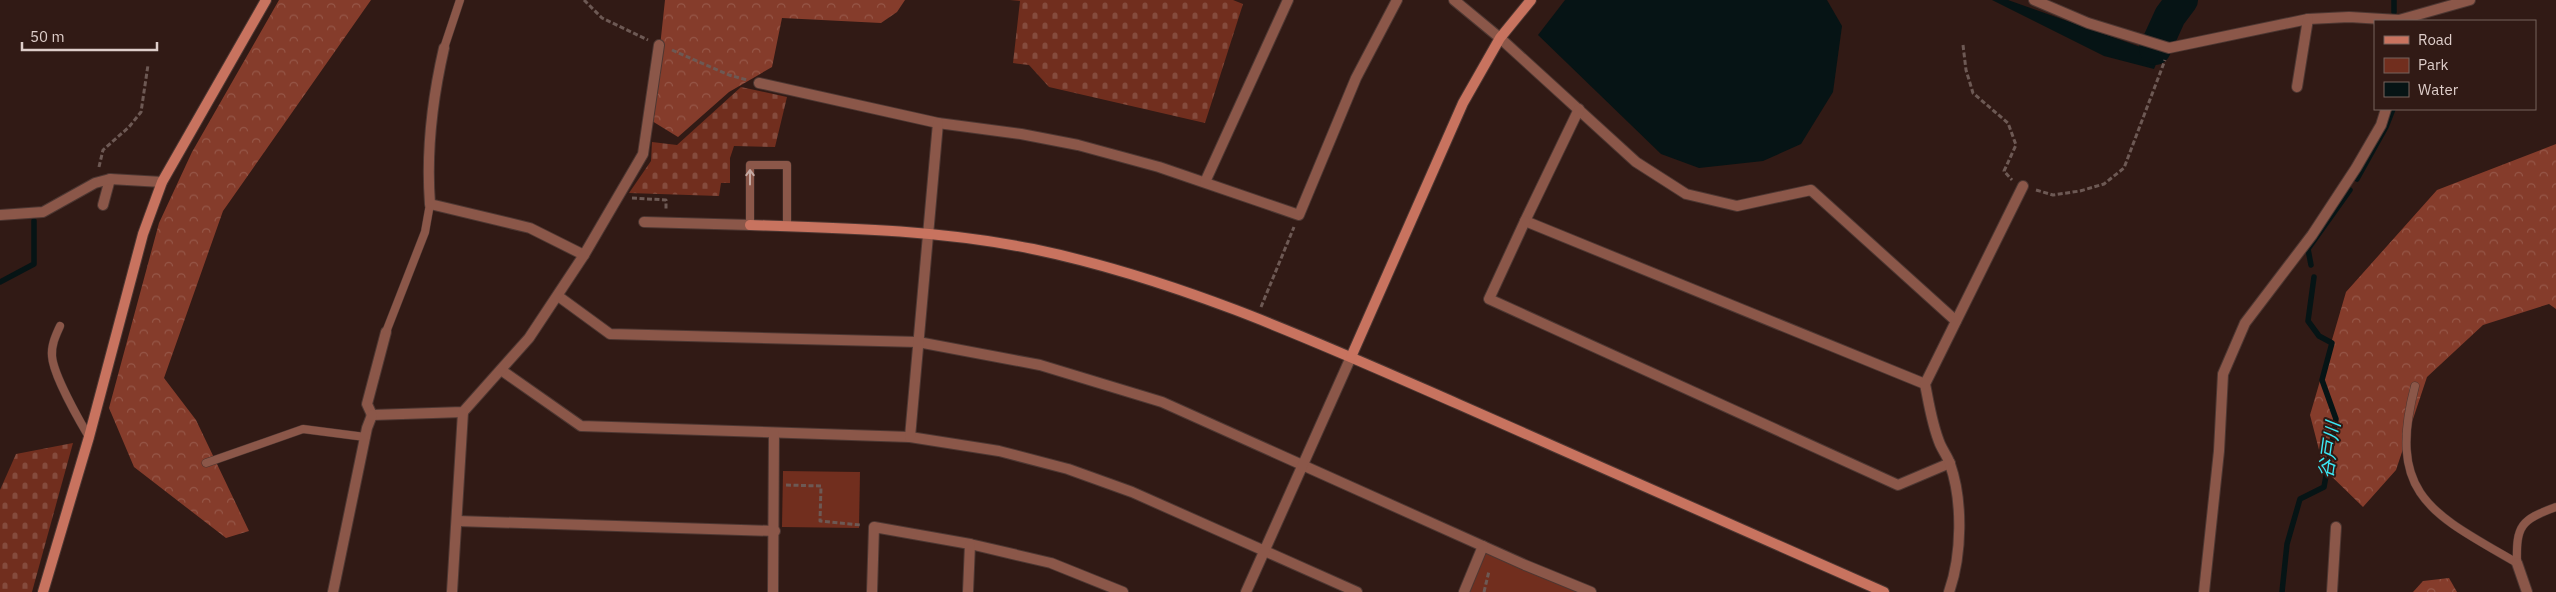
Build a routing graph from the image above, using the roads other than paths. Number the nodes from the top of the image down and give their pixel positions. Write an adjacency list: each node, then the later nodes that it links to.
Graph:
1 (266, 0): 21 (street)
2 (460, 0): 14 (lane)
3 (1288, 0): 22 (street)
4 (1397, 0): 22 (street)
5 (1454, 0): 12 (street)
6 (1531, 0): 12 (street)
7 (2034, 0): 9 (street)
8 (2470, 0): 11 (street)
9 (2308, 19): 10 (street); 16 (street)
10 (2386, 20)
11 (2402, 20)
12 (1500, 38): 17 (street); 38 (street)
13 (659, 45): 32 (street)
14 (444, 48): 24 (street)
15 (759, 83): 19 (street)
16 (2296, 87)
17 (1579, 109): 28 (street); 34 (street)
18 (2386, 110): 72 (street)
19 (938, 123): 22 (street); 31 (street)
20 (110, 179): 21 (street); 25 (street); 26 (street)
21 (162, 182): 45 (street)
22 (1205, 182)
23 (2023, 186): 34 (street)
24 (430, 204): 32 (street); 36 (lane)
25 (103, 205)
26 (0, 214)
27 (644, 222): 29 (street)
28 (1525, 222): 40 (street); 50 (street)
29 (750, 225): 30 (street); 30 (lane, one-way to 30)
30 (787, 226): 31 (street)
31 (928, 232): 37 (street); 38 (street)
32 (584, 255): 33 (street)
33 (558, 296): 37 (street); 39 (street)
34 (1956, 321): 40 (street)
35 (60, 326): 45 (lane)
36 (386, 332): 43 (street)
37 (918, 342): 47 (street); 49 (street)
38 (1350, 357): 49 (street); 70 (street)
39 (502, 370): 42 (street); 44 (street)
40 (1925, 384): 50 (street)
41 (2415, 386): 58 (lane)
42 (464, 412): 43 (street); 52 (street)
43 (372, 415): 46 (street)
44 (774, 433): 47 (street); 54 (street)
45 (89, 437): 59 (street)
46 (365, 437): 48 (lane); 60 (street)
47 (910, 437): 57 (street)
48 (206, 463)
49 (1303, 463): 56 (street); 57 (street)
50 (1950, 463): 71 (street)
51 (2556, 507): 58 (lane)
52 (457, 521): 54 (street); 61 (street)
53 (2336, 526): 73 (street)
54 (775, 531): 62 (street)
55 (970, 544): 63 (street); 64 (street); 65 (street)
56 (1483, 546): 68 (street); 69 (street)
57 (1266, 550): 66 (street); 67 (street)
58 (2517, 563): 74 (street)
59 (43, 592)
60 (333, 592)
61 (452, 592)
62 (773, 592)
63 (872, 592)
64 (968, 592)
65 (1124, 592)
66 (1246, 592)
67 (1356, 592)
68 (1464, 592)
69 (1591, 592)
70 (1884, 592)
71 (1950, 592)
72 (2204, 592)
73 (2332, 592)
74 (2527, 592)

